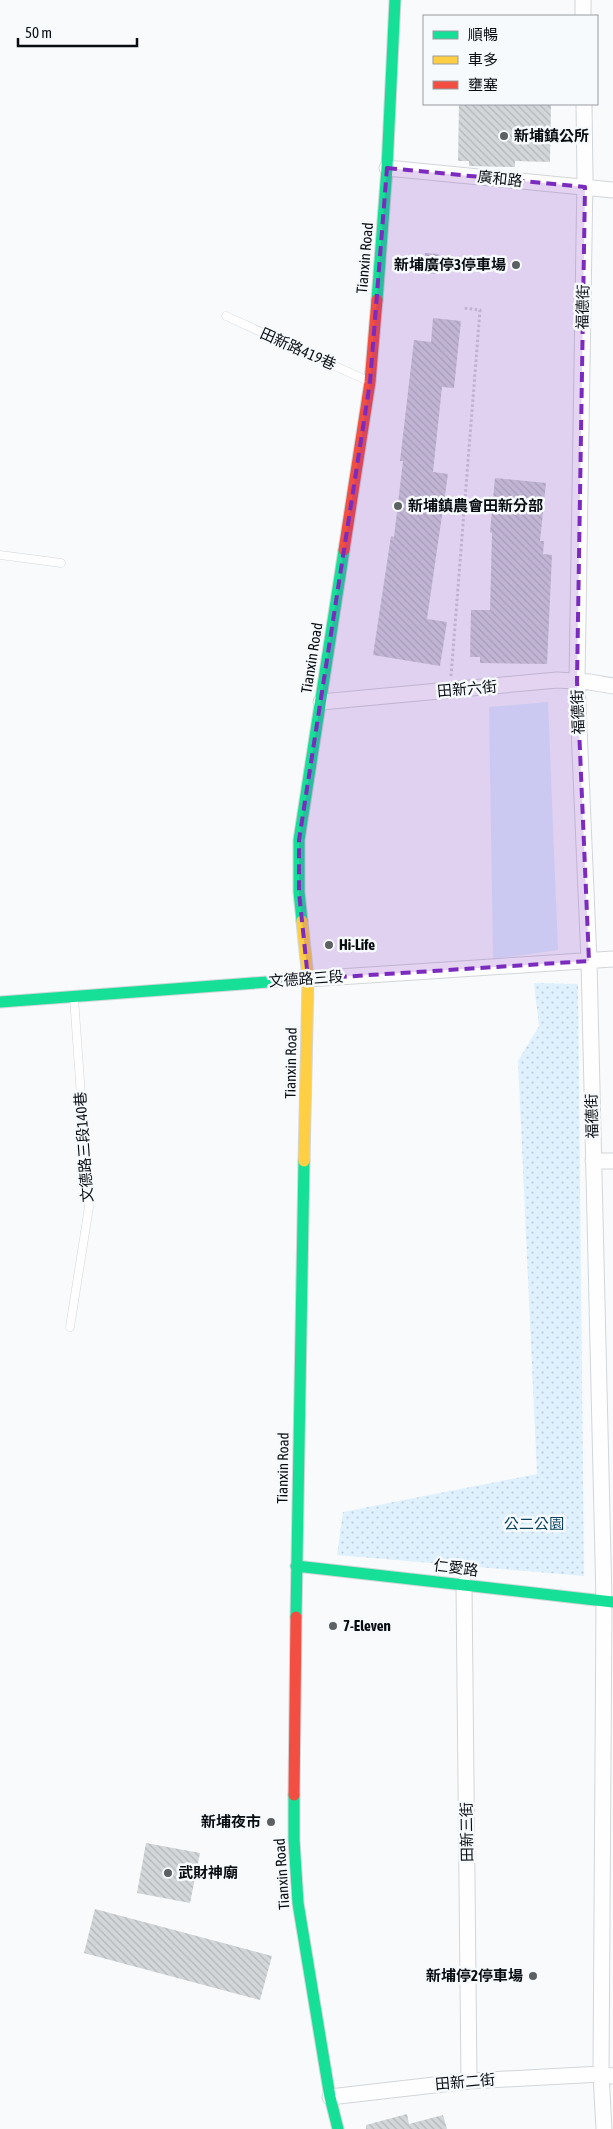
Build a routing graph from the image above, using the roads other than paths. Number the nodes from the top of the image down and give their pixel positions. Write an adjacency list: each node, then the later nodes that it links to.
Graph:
1 (395, 0): 5 (main road, Tianxin Road)
2 (583, 0): 3 (street)
3 (584, 15)
4 (584, 105): 6 (street, 福德街)
5 (387, 168): 6 (street, 廣和路); 9 (main road, Tianxin Road)
6 (585, 187): 7 (street, 廣和路); 12 (street, 福德街)
7 (613, 190)
8 (226, 316): 9 (lane, 田新路419巷)
9 (370, 382): 14 (main road, Tianxin Road)
10 (0, 555): 11 (lane)
11 (61, 564)
12 (577, 681): 13 (street, 田新六街); 14 (street, 田新六街); 16 (street, 福德街)
13 (613, 686)
14 (321, 702): 17 (main road, Tianxin Road)
15 (613, 959): 16 (street, 文德路三段)
16 (589, 961): 17 (street, 文德路三段); 21 (street, 福德街)
17 (308, 979): 18 (main road, 文德路三段); 23 (main road, Tianxin Road)
18 (74, 997): 19 (main road, 文德路三段); 22 (lane, 文德路三段140巷)
19 (0, 1002)
20 (613, 1160): 21 (street)
21 (593, 1161): 25 (street, 福德街)
22 (70, 1327)
23 (296, 1566): 24 (main road, 仁愛路); 28 (main road, Tianxin Road)
24 (464, 1584): 25 (main road, 仁愛路); 27 (street, 田新三街)
25 (609, 1602): 26 (street, 福德街)
26 (607, 2075): 27 (street, 田新二街); 30 (street, 福德街)
27 (470, 2081): 28 (street, 田新二街)
28 (330, 2097): 29 (main road, Tianxin Road)
29 (338, 2129)
30 (604, 2129)

